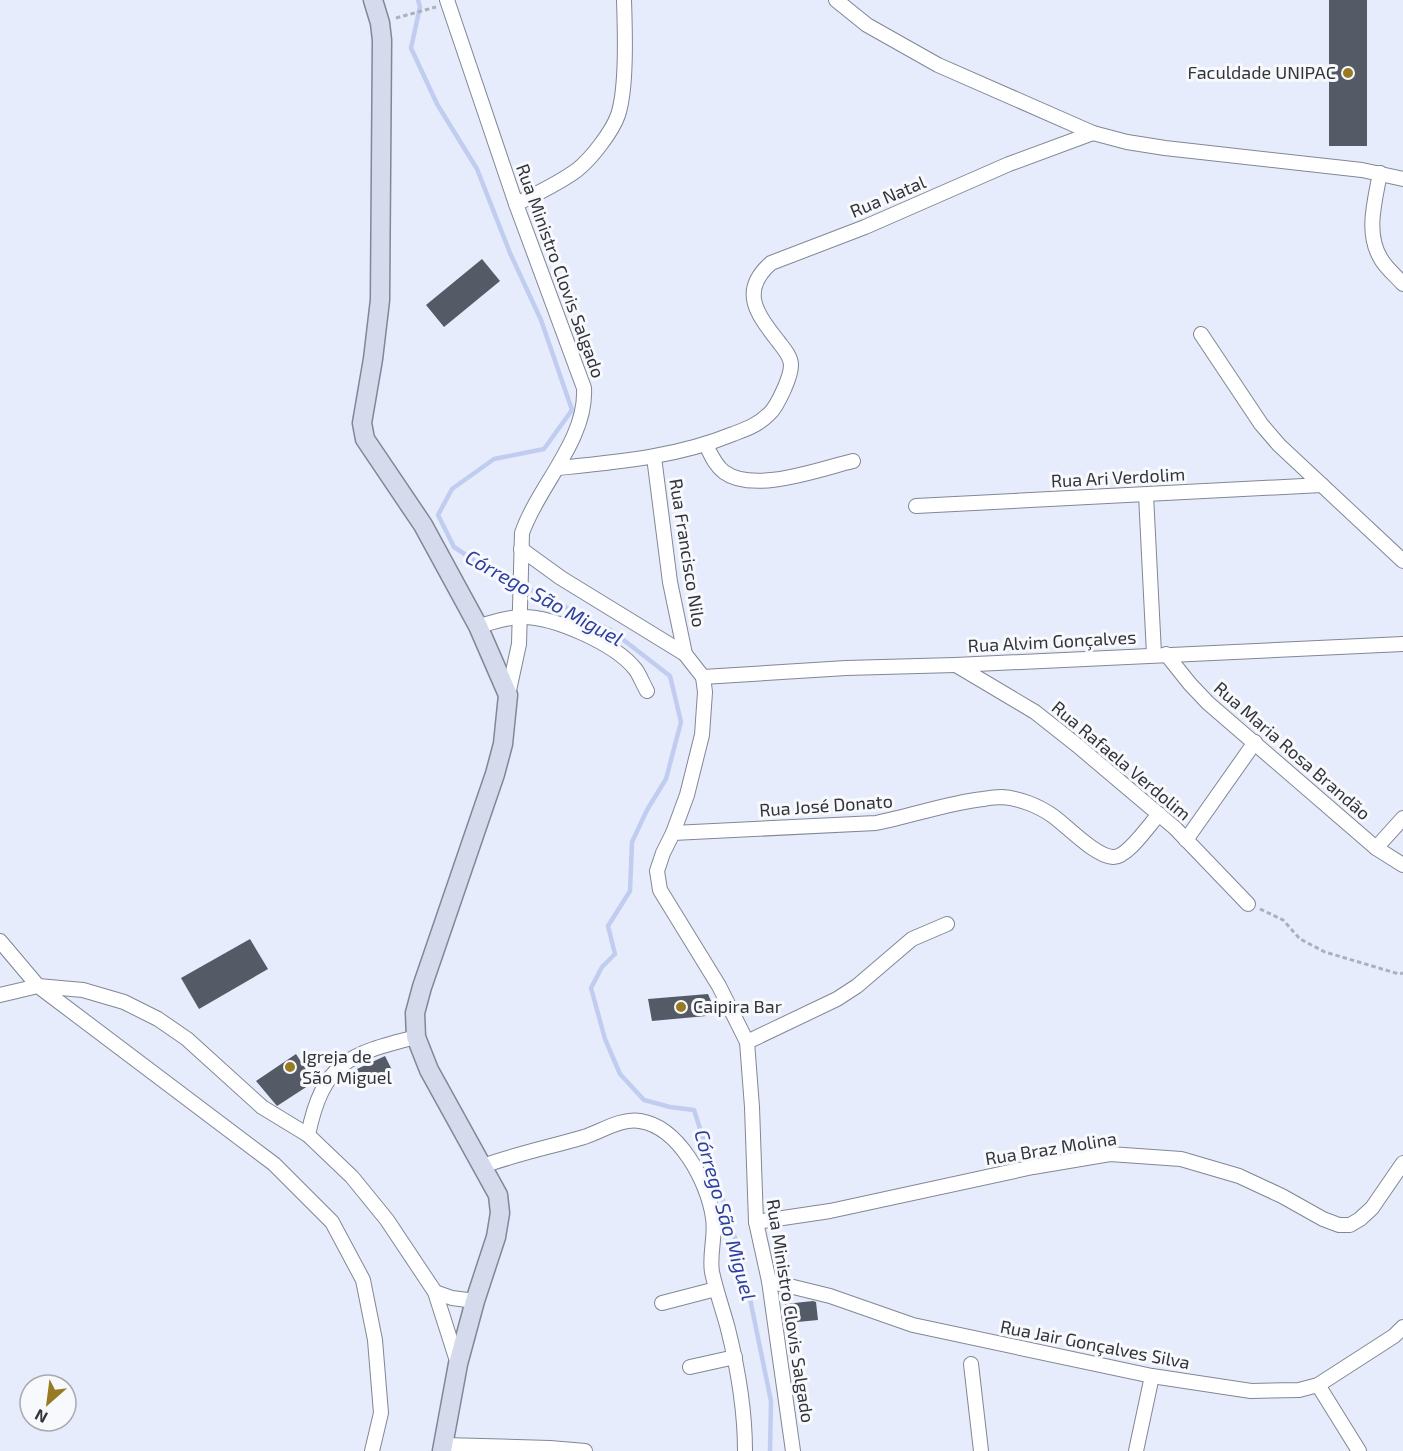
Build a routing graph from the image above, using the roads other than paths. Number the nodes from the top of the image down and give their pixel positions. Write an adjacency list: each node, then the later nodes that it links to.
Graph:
1 (373, 0): 21 (main road)
2 (447, 0): 8 (street, Rua Ministro Clovis Salgado)
3 (624, 0): 8 (street)
4 (836, 0): 5 (street)
5 (1093, 133): 6 (street); 11 (street, Rua Natal)
6 (1380, 174): 7 (street); 9 (street)
7 (1403, 179)
8 (516, 204): 14 (street, Rua Ministro Clovis Salgado)
9 (1403, 284)
10 (1201, 334): 15 (street)
11 (706, 445): 12 (street, Rua Natal); 13 (street)
12 (654, 457): 14 (street, Rua Natal); 23 (street, Rua Francisco Nilo)
13 (853, 462)
14 (558, 468): 18 (street, Rua Ministro Clovis Salgado)
15 (1322, 486): 16 (street, Rua Ari Verdolim); 19 (street)
16 (1146, 495): 17 (street, Rua Ari Verdolim); 24 (street)
17 (916, 506)
18 (521, 555): 20 (street, Rua Ministro Clovis Salgado); 23 (street)
19 (1403, 561)
20 (520, 613): 21 (street); 27 (street); 28 (street, Rua Ministro Clovis Salgado)
21 (478, 626): 28 (main road)
22 (1403, 644): 24 (street, Rua Alvim Gonçalves)
23 (685, 654): 26 (street)
24 (1160, 654): 25 (street, Rua Alvim Gonçalves); 29 (street, Rua Maria Rosa Brandão)
25 (955, 665): 26 (street, Rua Alvim Gonçalves); 30 (street, Rua Rafaela Verdolim)
26 (703, 677): 32 (street, Rua Ministro Clovis Salgado)
27 (647, 691)
28 (508, 695): 41 (main road)
29 (1255, 742): 33 (street); 34 (street, Rua Maria Rosa Brandão)
30 (1159, 814): 32 (street, Rua José Donato); 33 (street, Rua Rafaela Verdolim)
31 (1403, 818): 34 (street)
32 (673, 833): 42 (street, Rua Ministro Clovis Salgado)
33 (1186, 840): 36 (street, Rua Rafaela Verdolim)
34 (1376, 848): 35 (street, Rua Maria Rosa Brandão)
35 (1403, 865)
36 (1248, 904)
37 (947, 924): 42 (street)
38 (0, 941): 39 (street)
39 (38, 986): 40 (street); 43 (street); 60 (street)
40 (0, 995)
41 (416, 1037): 43 (street); 45 (main road)
42 (747, 1042): 46 (street, Rua Ministro Clovis Salgado)
43 (309, 1136): 49 (street)
44 (1403, 1162): 46 (street, Rua Braz Molina)
45 (483, 1166): 48 (street); 50 (main road)
46 (756, 1222): 47 (street, Rua Ministro Clovis Salgado)
47 (769, 1281): 57 (street, Rua Jair Gonçalves Silva); 63 (street, Rua Ministro Clovis Salgado)
48 (716, 1289): 51 (street); 53 (street)
49 (435, 1292): 50 (street); 54 (street)
50 (475, 1301): 54 (main road)
51 (662, 1303)
52 (1403, 1327): 58 (street, Rua Jair Gonçalves Silva)
53 (735, 1358): 56 (street); 62 (street)
54 (458, 1364): 59 (main road)
55 (971, 1364): 64 (street)
56 (690, 1367)
57 (1152, 1376): 58 (street, Rua Jair Gonçalves Silva); 65 (street)
58 (1318, 1385): 66 (street)
59 (443, 1448): 61 (street)
60 (372, 1451)
61 (585, 1451)
62 (745, 1451)
63 (793, 1451)
64 (981, 1451)
65 (1136, 1451)
66 (1359, 1451)

